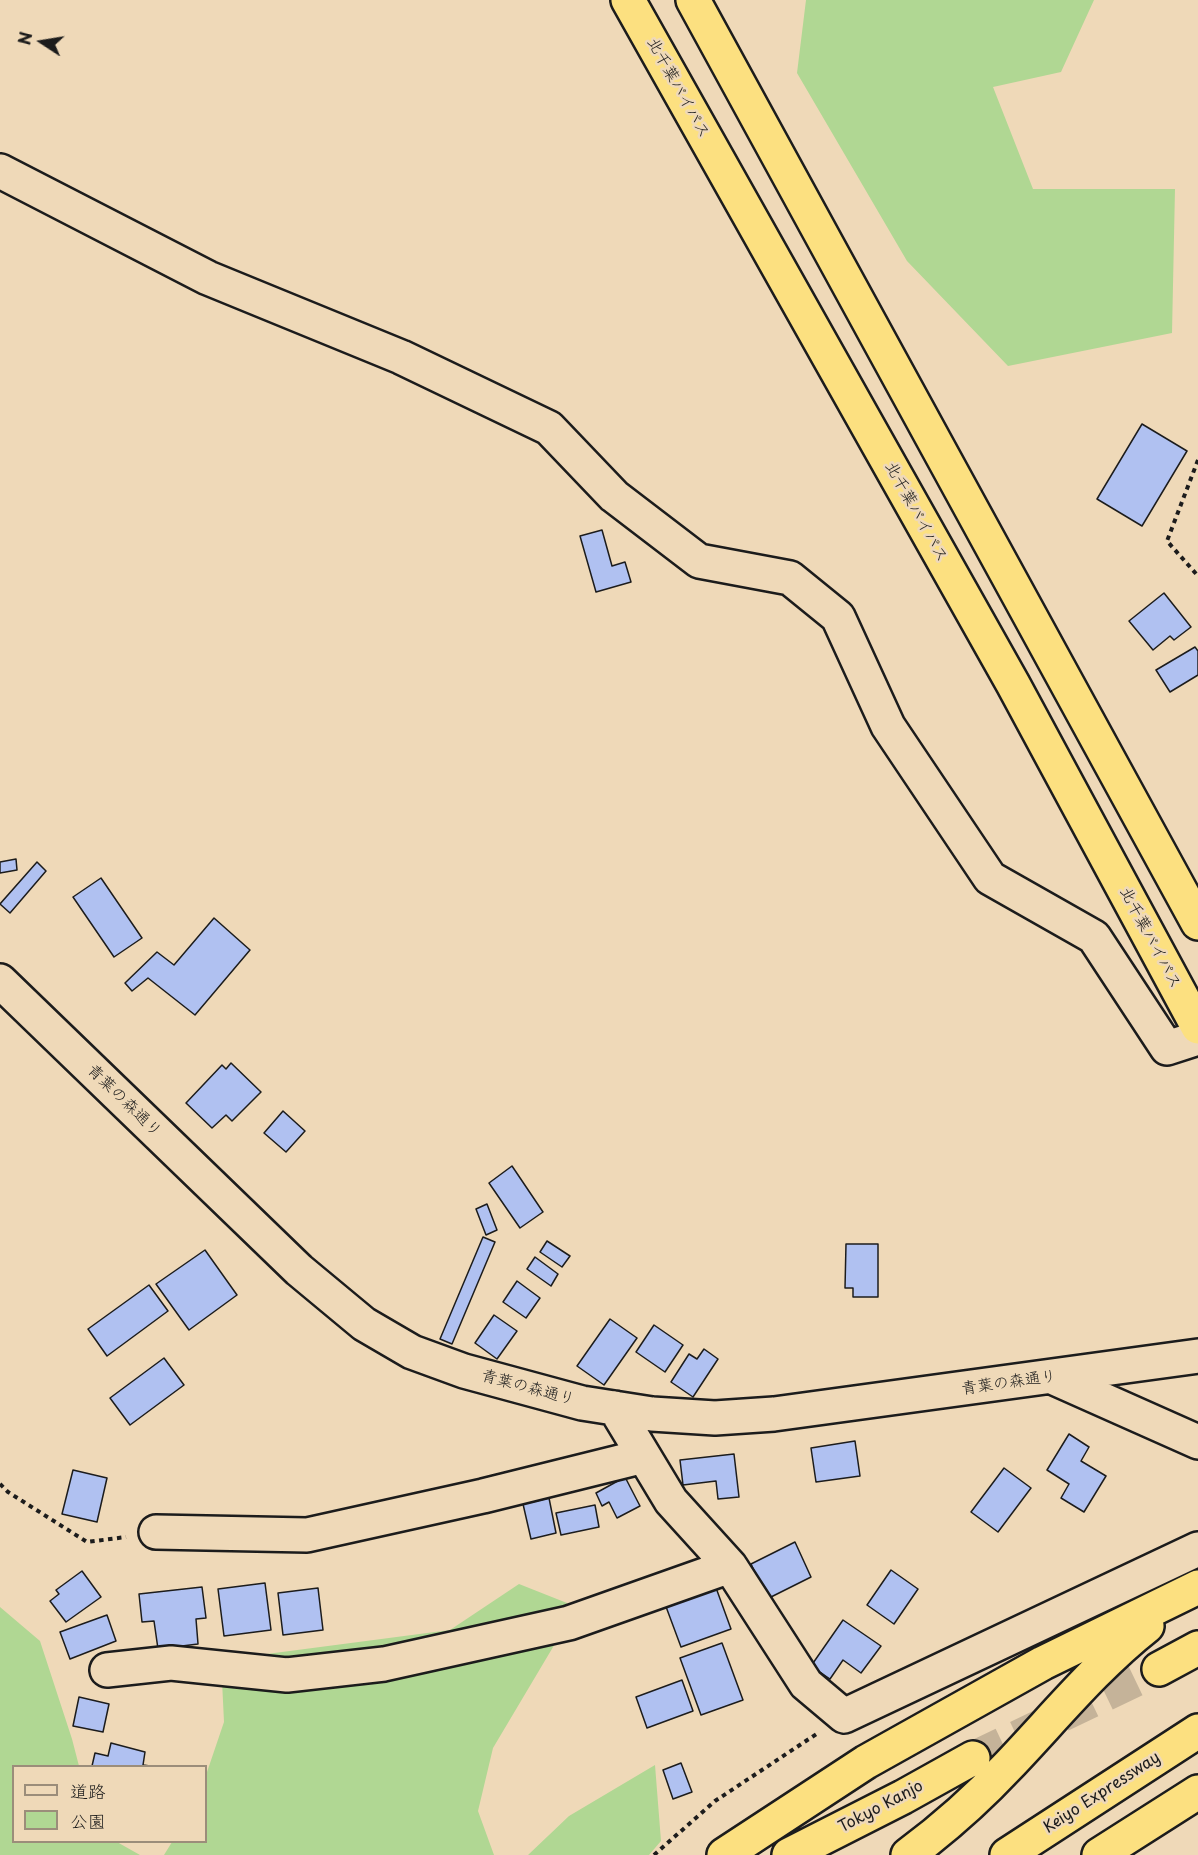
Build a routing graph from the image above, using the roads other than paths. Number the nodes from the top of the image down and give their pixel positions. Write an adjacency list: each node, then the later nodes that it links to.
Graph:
1 (628, 0): 6 (highway, 北千葉バイパス)
2 (693, 0): 4 (highway)
3 (0, 171): 7 (street)
4 (1198, 923)
5 (0, 981): 10 (street, 青葉の森通り)
6 (1198, 1028)
7 (1198, 1038)
8 (1198, 1356): 9 (street, 青葉の森通り)
9 (1052, 1377): 10 (street, 青葉の森通り); 11 (street)
10 (615, 1408): 12 (street)
11 (1198, 1442)
12 (644, 1456): 13 (street); 15 (street)
13 (156, 1532)
14 (1198, 1549): 15 (street)
15 (730, 1566): 19 (street)
16 (1187, 1592): 24 (highway); 27 (highway)
17 (1198, 1648): 18 (highway)
18 (1159, 1669)
19 (106, 1670)
20 (1198, 1731): 28 (highway, Keiyo Expressway)
21 (973, 1758): 23 (highway, Tokyo Kanjo)
22 (1198, 1792): 29 (highway)
23 (903, 1797): 25 (highway, Tokyo Kanjo); 26 (highway)
24 (724, 1855)
25 (789, 1855)
26 (838, 1855)
27 (908, 1855)
28 (1007, 1855)
29 (1099, 1855)

